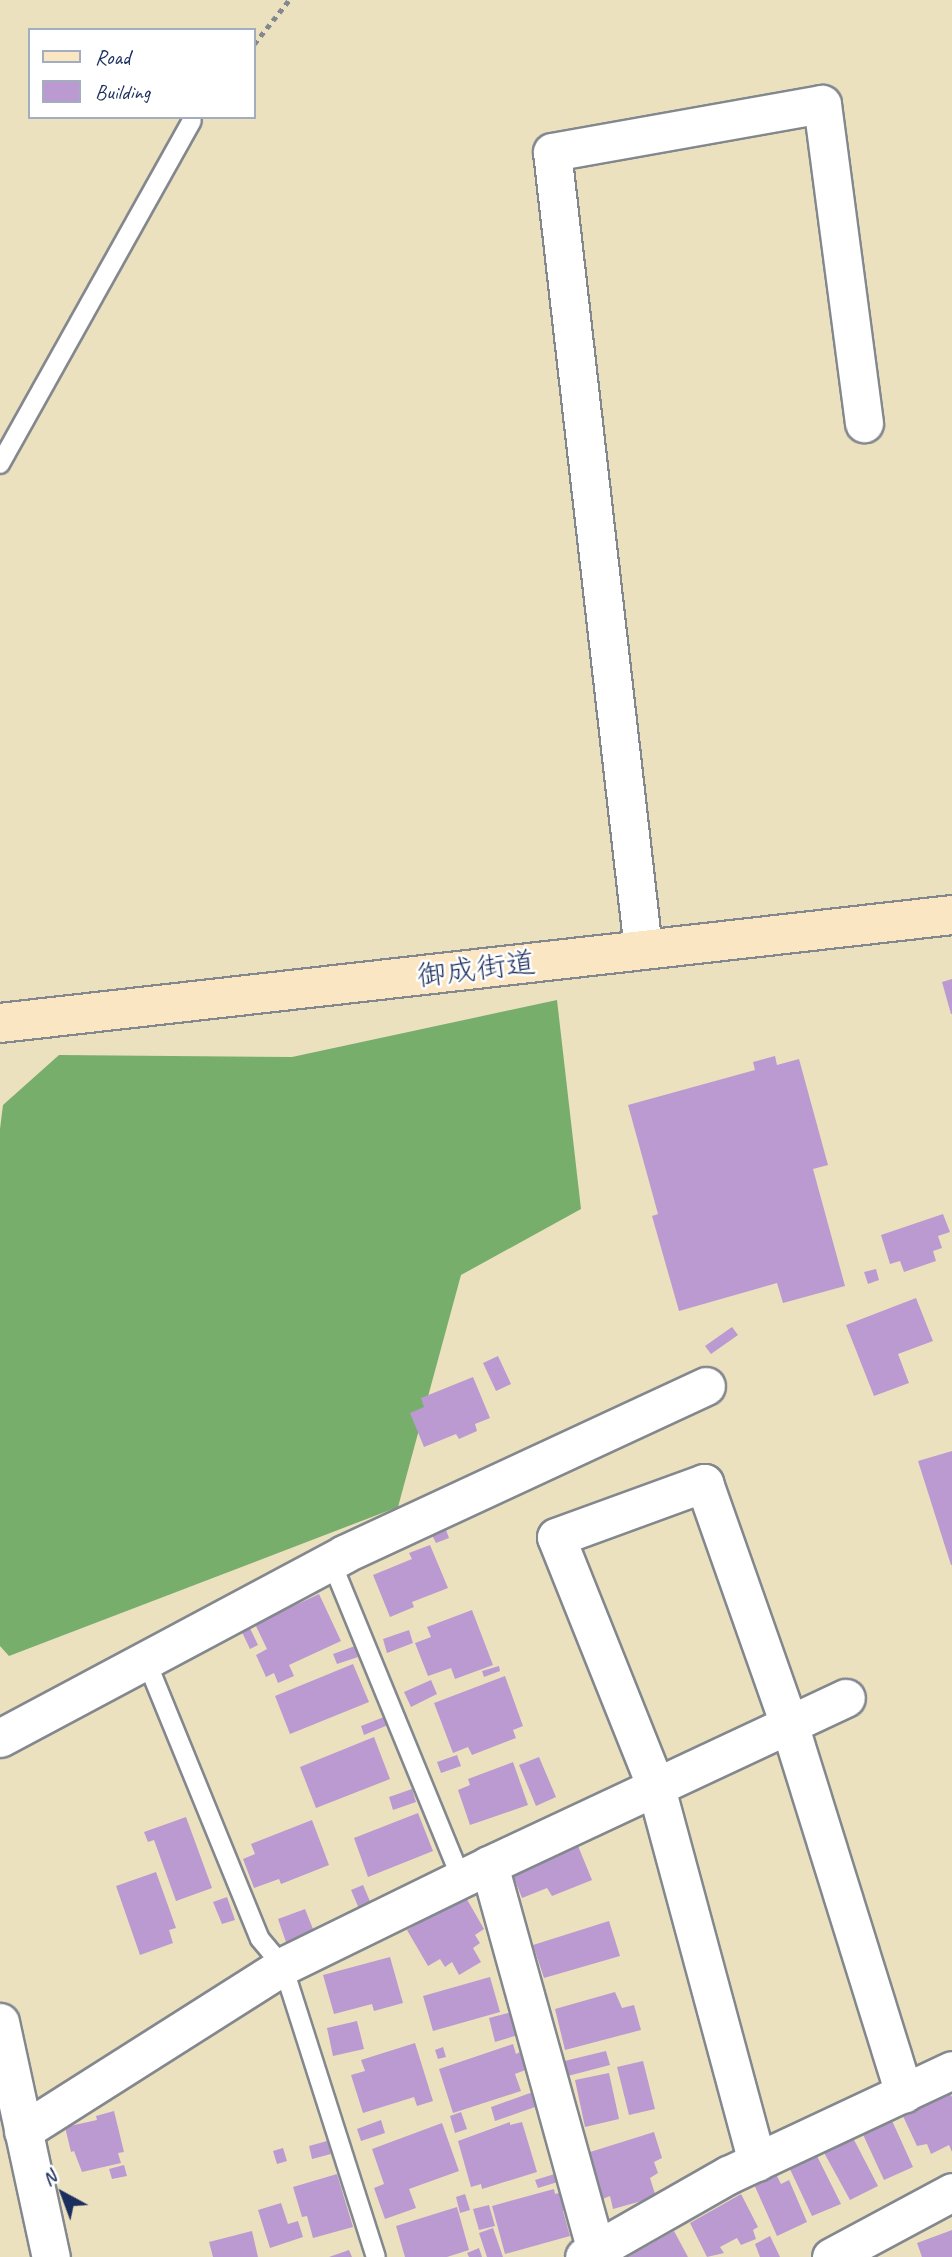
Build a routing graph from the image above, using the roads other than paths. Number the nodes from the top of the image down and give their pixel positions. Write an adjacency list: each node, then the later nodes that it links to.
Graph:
1 (192, 121): 3 (lane)
2 (864, 423): 5 (street)
3 (0, 464)
4 (952, 915): 5 (street, 御成街道)
5 (643, 949): 6 (street, 御成街道)
6 (0, 1023)
7 (706, 1386): 8 (street)
8 (331, 1561): 9 (street); 14 (lane)
9 (146, 1660): 12 (street); 15 (lane)
10 (846, 1698): 11 (street)
11 (789, 1724): 13 (street); 13 (street); 18 (street)
12 (0, 1738)
13 (656, 1787): 14 (street); 20 (street)
14 (474, 1871): 15 (street); 22 (street)
15 (283, 1966): 19 (street); 24 (lane)
16 (0, 2022): 19 (street)
17 (952, 2070): 18 (street)
18 (904, 2093): 20 (street)
19 (12, 2133): 23 (street)
20 (757, 2162): 22 (street)
21 (952, 2192): 25 (street)
22 (590, 2253)
23 (51, 2257)
24 (376, 2257)
25 (831, 2257)

